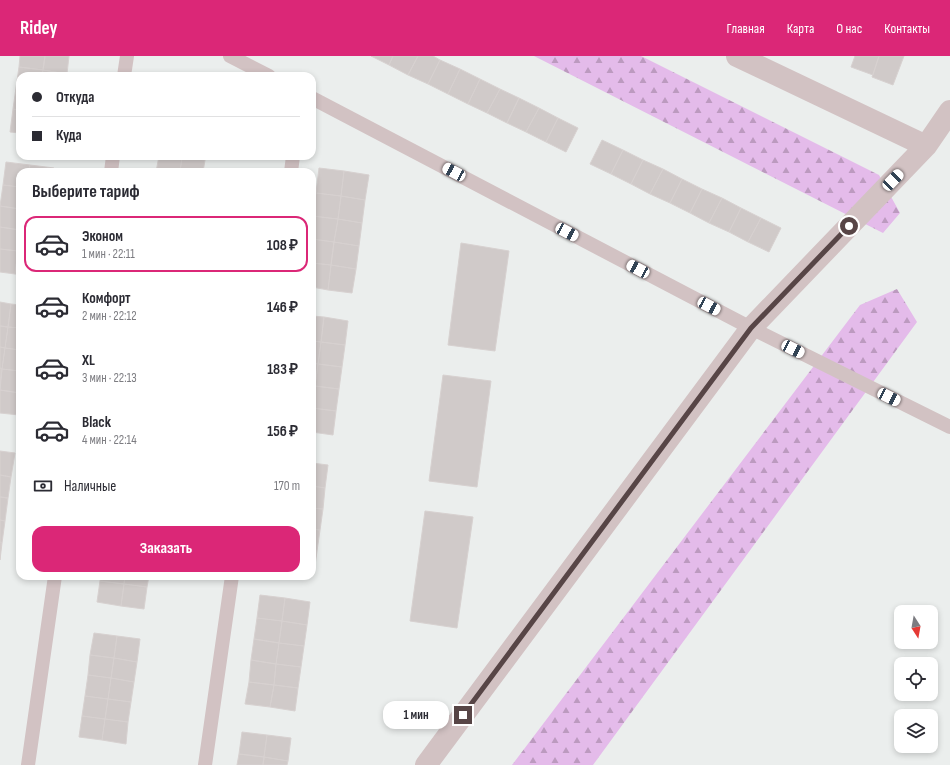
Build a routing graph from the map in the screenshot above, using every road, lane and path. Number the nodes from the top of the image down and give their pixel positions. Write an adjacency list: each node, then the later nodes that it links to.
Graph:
1 (127, 56): 4 (lane)
2 (230, 56): 5 (lane)
3 (737, 56): 8 (street)
4 (125, 72)
5 (261, 72)
6 (316, 100): 9 (lane)
7 (950, 111): 8 (street)
8 (926, 146): 9 (street)
9 (751, 328): 10 (lane); 15 (street)
10 (950, 427)
11 (54, 580): 13 (lane)
12 (231, 580): 14 (lane)
13 (28, 765)
14 (205, 765)
15 (426, 765)

